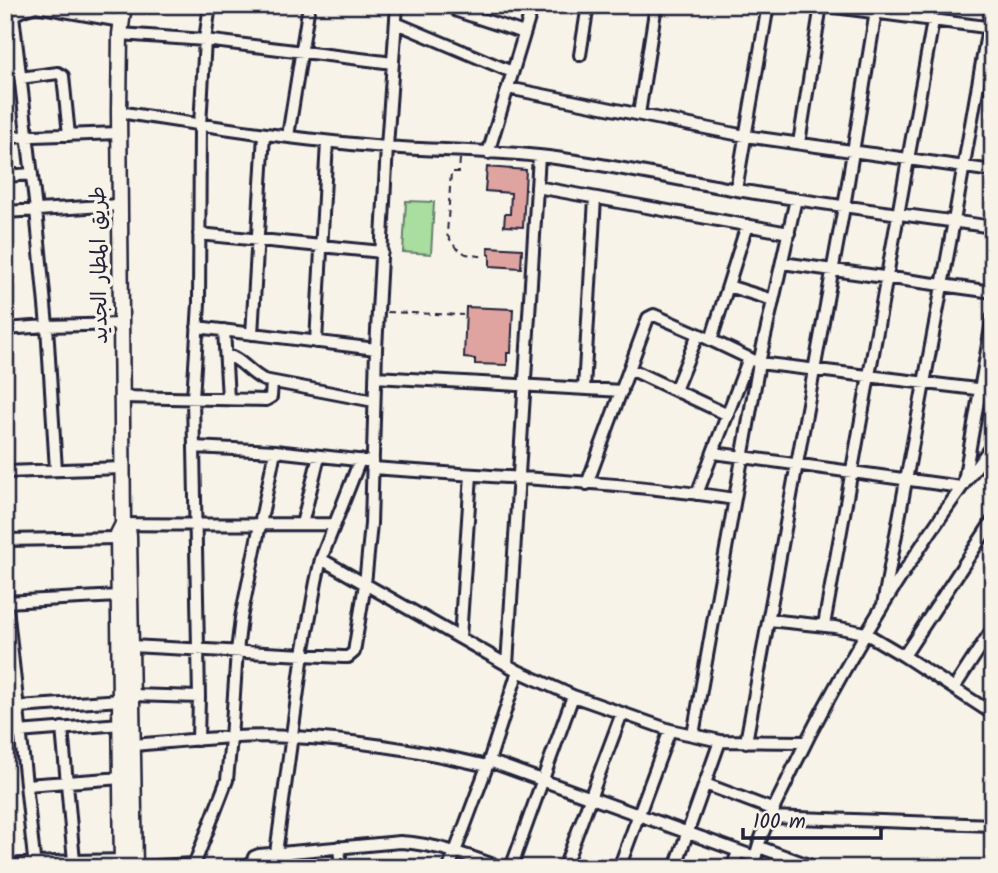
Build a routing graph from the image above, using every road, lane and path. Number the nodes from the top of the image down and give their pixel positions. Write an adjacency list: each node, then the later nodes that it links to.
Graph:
1 (124, 5): 16 (street, طريق المطار الجديد)
2 (210, 5): 19 (street)
3 (309, 5): 20 (street)
4 (397, 5): 15 (street)
5 (533, 5): 18 (street)
6 (588, 5): 21 (street)
7 (656, 5): 27 (street)
8 (768, 5): 34 (street)
9 (821, 5): 11 (street); 37 (street)
10 (992, 5): 17 (street)
11 (876, 9): 14 (street); 40 (street)
12 (457, 10): 18 (street)
13 (9, 17): 16 (street); 24 (street)
14 (933, 20): 17 (street); 43 (street)
15 (396, 23): 22 (street); 23 (street)
16 (120, 28): 19 (street); 26 (street, طريق المطار الجديد)
17 (990, 28): 44 (street)
18 (524, 33): 23 (street)
19 (205, 40): 20 (street); 28 (street)
20 (302, 50): 22 (street); 33 (street)
21 (580, 55)
22 (393, 62): 38 (street)
23 (512, 72): 25 (street)
24 (20, 78): 31 (street); 32 (street)
25 (508, 88): 27 (street); 41 (street)
26 (119, 112): 28 (street); 29 (street, طريق المطار الجديد)
27 (639, 114): 34 (street)
28 (200, 125): 30 (street); 61 (street)
29 (119, 133): 31 (street); 52 (street, طريق المطار الجديد)
30 (264, 134): 33 (street); 62 (street)
31 (69, 135): 32 (street)
32 (27, 136): 35 (street); 46 (street)
33 (288, 136): 36 (street)
34 (745, 136): 37 (street); 49 (street)
35 (5, 137)
36 (327, 142): 38 (street); 63 (street)
37 (799, 143): 40 (street)
38 (387, 147): 39 (street); 64 (street)
39 (460, 151): 41 (street); 65 (path)
40 (854, 151): 43 (street); 53 (street)
41 (488, 153): 42 (street)
42 (539, 156): 48 (street); 49 (street)
43 (909, 159): 44 (street); 56 (street)
44 (964, 167): 45 (street); 57 (street)
45 (993, 171)
46 (32, 174): 47 (street); 54 (street)
47 (5, 176)
48 (537, 187): 50 (street); 94 (street)
49 (736, 190): 51 (street)
50 (595, 198): 58 (street); 95 (street)
51 (796, 199): 53 (street); 60 (street)
52 (120, 205): 54 (street); 76 (street, طريق المطار الجديد)
53 (844, 207): 56 (street); 67 (street)
54 (36, 210): 55 (street); 77 (street)
55 (5, 212)
56 (898, 215): 57 (street); 68 (street)
57 (954, 222): 59 (street); 69 (street)
58 (747, 225): 60 (street); 70 (street)
59 (993, 227)
60 (789, 233): 66 (street)
61 (199, 234): 62 (street); 78 (street)
62 (258, 240): 63 (street); 81 (street)
63 (321, 246): 64 (street); 84 (street)
64 (382, 253): 73 (street)
65 (486, 257)
66 (782, 263): 67 (street); 72 (street)
67 (833, 270): 68 (street); 89 (street)
68 (887, 278): 69 (street); 90 (street)
69 (942, 285): 71 (street); 93 (street)
70 (728, 286): 72 (street); 83 (street)
71 (993, 292)
72 (773, 300): 87 (street)
73 (378, 311): 74 (path); 85 (street)
74 (463, 315)
75 (993, 316): 97 (street)
76 (122, 324): 77 (street); 100 (street, طريق المطار الجديد)
77 (47, 326): 79 (street); 115 (street)
78 (197, 327): 80 (street); 101 (street)
79 (5, 329)
80 (224, 330): 81 (street); 86 (street)
81 (253, 334): 84 (street)
82 (698, 334): 83 (street); 88 (street); 96 (street)
83 (711, 340): 87 (street)
84 (316, 342): 85 (street)
85 (376, 349): 91 (street)
86 (226, 355): 92 (street); 102 (street)
87 (754, 360): 89 (street); 104 (street); 110 (street)
88 (630, 369): 96 (street); 98 (street)
89 (815, 370): 90 (street); 112 (street)
90 (870, 376): 93 (street); 117 (street)
91 (375, 377): 94 (street); 103 (street)
92 (272, 382): 102 (street); 103 (street)
93 (924, 383): 97 (street); 120 (street)
94 (524, 386): 95 (street); 119 (street)
95 (584, 389): 98 (street)
96 (674, 390): 104 (street)
97 (980, 390): 99 (street); 122 (street)
98 (622, 391): 121 (street)
99 (993, 391)
100 (122, 397): 101 (street); 114 (street, طريق المطار الجديد)
101 (193, 397): 102 (street); 106 (street)
102 (228, 398)
103 (374, 401): 113 (street)
104 (728, 415): 108 (street)
105 (993, 444): 122 (street)
106 (194, 447): 107 (street); 130 (street)
107 (275, 451): 109 (street); 126 (street)
108 (714, 453): 110 (street); 123 (street)
109 (319, 456): 111 (street); 128 (street)
110 (741, 457): 112 (street); 124 (street)
111 (360, 460): 113 (street); 129 (street)
112 (797, 464): 117 (street); 139 (street)
113 (373, 465): 118 (street); 134 (street)
114 (122, 468): 115 (street); 127 (street, طريق المطار الجديد)
115 (56, 470): 116 (street)
116 (5, 472)
117 (853, 472): 120 (street); 140 (street)
118 (471, 475): 119 (street); 143 (street)
119 (518, 478): 121 (street); 149 (street)
120 (905, 479): 122 (street); 138 (street)
121 (587, 484): 123 (street)
122 (962, 485): 138 (street)
123 (697, 494): 124 (street)
124 (734, 499): 163 (street)
125 (993, 520): 148 (street)
126 (259, 523): 128 (street); 130 (street); 146 (street)
127 (123, 524): 130 (street); 131 (street, طريق المطار الجديد); 144 (street, طريق المطار الجديد)
128 (302, 524): 129 (street)
129 (335, 524): 133 (street)
130 (195, 526): 145 (street)
131 (118, 538): 132 (street); 136 (street, طريق المطار الجديد)
132 (5, 540)
133 (321, 559): 134 (street); 147 (street)
134 (365, 584): 143 (street); 147 (street)
135 (5, 588): 137 (street)
136 (119, 596): 137 (street); 154 (street, طريق المطار الجديد)
137 (6, 602): 155 (street)
138 (883, 605): 142 (street)
139 (769, 620): 140 (street); 168 (street)
140 (824, 625): 142 (street)
141 (993, 628): 151 (street)
142 (865, 633): 148 (street); 169 (street)
143 (460, 638): 149 (street)
144 (131, 646): 145 (street); 154 (street, طريق المطار الجديد)
145 (198, 649): 146 (street); 152 (street)
146 (237, 652): 147 (street); 165 (street)
147 (303, 654): 164 (street)
148 (904, 656): 151 (street)
149 (507, 665): 150 (street)
150 (518, 671): 153 (street); 171 (street)
151 (954, 688): 157 (street)
152 (199, 696): 154 (street); 166 (street)
153 (573, 696): 156 (street); 173 (street)
154 (126, 697): 155 (street); 158 (street, طريق المطار الجديد); 170 (street, طريق المطار الجديد)
155 (18, 707): 161 (street)
156 (622, 713): 160 (street); 177 (street)
157 (993, 714)
158 (121, 724): 159 (street); 172 (street, طريق المطار الجديد)
159 (62, 728): 161 (street); 174 (street)
160 (670, 730): 163 (street); 179 (street)
161 (21, 732): 162 (street); 176 (street)
162 (5, 733)
163 (693, 735): 167 (street)
164 (291, 737): 165 (street); 171 (street); 185 (street)
165 (231, 738): 166 (street); 191 (street)
166 (198, 740): 170 (street)
167 (720, 741): 168 (street); 175 (street)
168 (746, 742): 169 (street)
169 (805, 742): 178 (street)
170 (132, 745): 189 (street, طريق المطار الجديد)
171 (488, 764): 173 (street); 183 (street)
172 (122, 778): 174 (street); 189 (street, طريق المطار الجديد)
173 (542, 781): 177 (street); 197 (street)
174 (67, 782): 176 (street); 187 (street)
175 (705, 784): 178 (street); 181 (street)
176 (26, 785): 190 (street)
177 (591, 799): 179 (street); 198 (street)
178 (772, 813): 180 (street); 186 (street)
179 (638, 816): 181 (street); 199 (street)
180 (993, 825)
181 (688, 834): 184 (street); 200 (street)
182 (339, 847): 183 (street); 185 (street); 194 (street)
183 (455, 851): 195 (street); 196 (street)
184 (738, 852): 186 (street); 201 (street)
185 (280, 853): 192 (street); 193 (street)
186 (756, 857): 202 (street)
187 (74, 861): 189 (street); 190 (street)
188 (5, 865): 190 (street)
189 (130, 865): 191 (street)
190 (35, 866)
191 (193, 866)
192 (250, 868)
193 (285, 868)
194 (341, 868)
195 (449, 868)
196 (502, 868)
197 (511, 868)
198 (565, 868)
199 (619, 868)
200 (675, 868)
201 (732, 868)
202 (817, 868)

